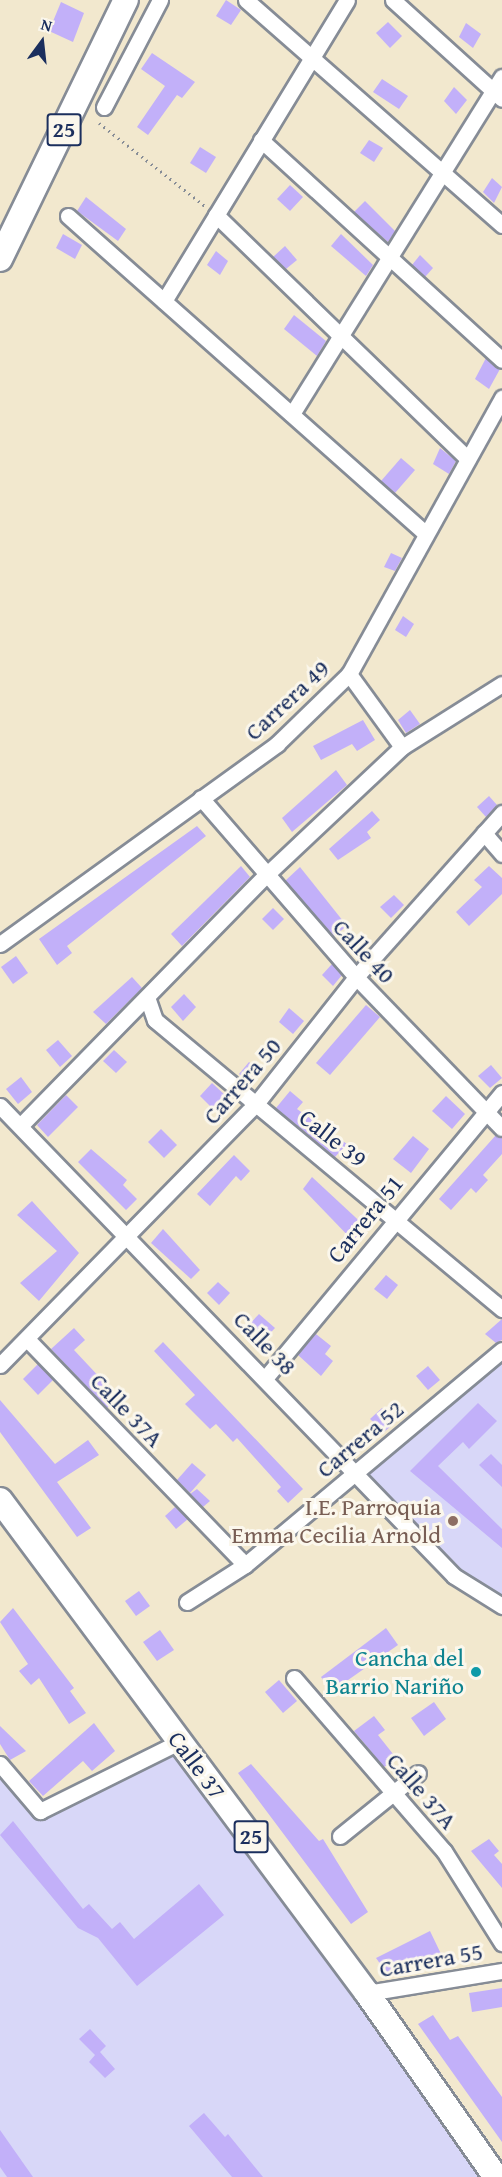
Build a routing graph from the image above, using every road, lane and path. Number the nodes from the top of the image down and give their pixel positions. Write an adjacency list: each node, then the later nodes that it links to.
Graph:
1 (126, 0): 9 (main road, 25)
2 (160, 0): 10 (street)
3 (246, 0): 6 (street)
4 (347, 0): 6 (street)
5 (393, 0): 8 (street)
6 (314, 55): 11 (street); 12 (street)
7 (502, 77): 8 (street)
8 (497, 95): 12 (street)
9 (76, 105): 13 (path); 17 (main road, 25)
10 (104, 107)
11 (261, 140): 13 (street); 16 (street)
12 (444, 173): 15 (street); 16 (street)
13 (216, 215): 18 (street); 19 (street)
14 (68, 216): 18 (street)
15 (502, 225)
16 (391, 259): 19 (street); 20 (street)
17 (0, 260)
18 (164, 301): 22 (street)
19 (342, 337): 22 (street); 23 (street)
20 (502, 360)
21 (502, 398): 23 (street, Carrera 49)
22 (292, 414): 24 (street)
23 (465, 456): 24 (street, Carrera 49)
24 (424, 532): 25 (street, Carrera 49)
25 (349, 674): 27 (street); 28 (street, Carrera 49)
26 (502, 684): 27 (street)
27 (402, 747): 32 (street)
28 (201, 798): 32 (street, Calle 40); 33 (street, Carrera 49)
29 (502, 813): 30 (street, Carrera 50)
30 (484, 834): 31 (street); 34 (street, Carrera 50)
31 (502, 854)
32 (265, 876): 34 (street, Calle 40); 35 (street)
33 (0, 944)
34 (356, 977): 37 (street, Carrera 50); 39 (street, Calle 40)
35 (147, 997): 37 (street, Calle 39); 40 (street)
36 (502, 1093): 39 (street, Carrera 51)
37 (255, 1105): 42 (street, Calle 39); 43 (street, Carrera 50)
38 (0, 1106): 40 (street, Calle 38)
39 (486, 1109): 41 (street, Calle 40); 42 (street, Carrera 51)
40 (20, 1126): 43 (street, Calle 38)
41 (502, 1128)
42 (396, 1215): 44 (street, Calle 39); 48 (street, Carrera 51)
43 (127, 1234): 45 (street, Carrera 50); 48 (street, Calle 38)
44 (502, 1309)
45 (27, 1339): 47 (street, Carrera 50); 51 (street, Calle 37A)
46 (502, 1350): 49 (street, Carrera 52)
47 (0, 1365)
48 (267, 1376): 49 (street, Calle 38)
49 (354, 1474): 51 (street, Carrera 52); 53 (street, Calle 38)
50 (0, 1500): 55 (main road, Calle 37 / 25)
51 (245, 1565): 52 (street, Carrera 52)
52 (187, 1602)
53 (502, 1605)
54 (294, 1678): 58 (street, Calle 37A)
55 (180, 1742): 56 (street); 62 (main road, Calle 37 / 25)
56 (0, 1764)
57 (418, 1773): 58 (street)
58 (394, 1792): 59 (street); 60 (street, Calle 37A)
59 (340, 1836)
60 (502, 1943)
61 (502, 1971): 62 (street, Carrera 55)
62 (367, 1993): 63 (main road, Calle 37 / 25)
63 (496, 2177)

